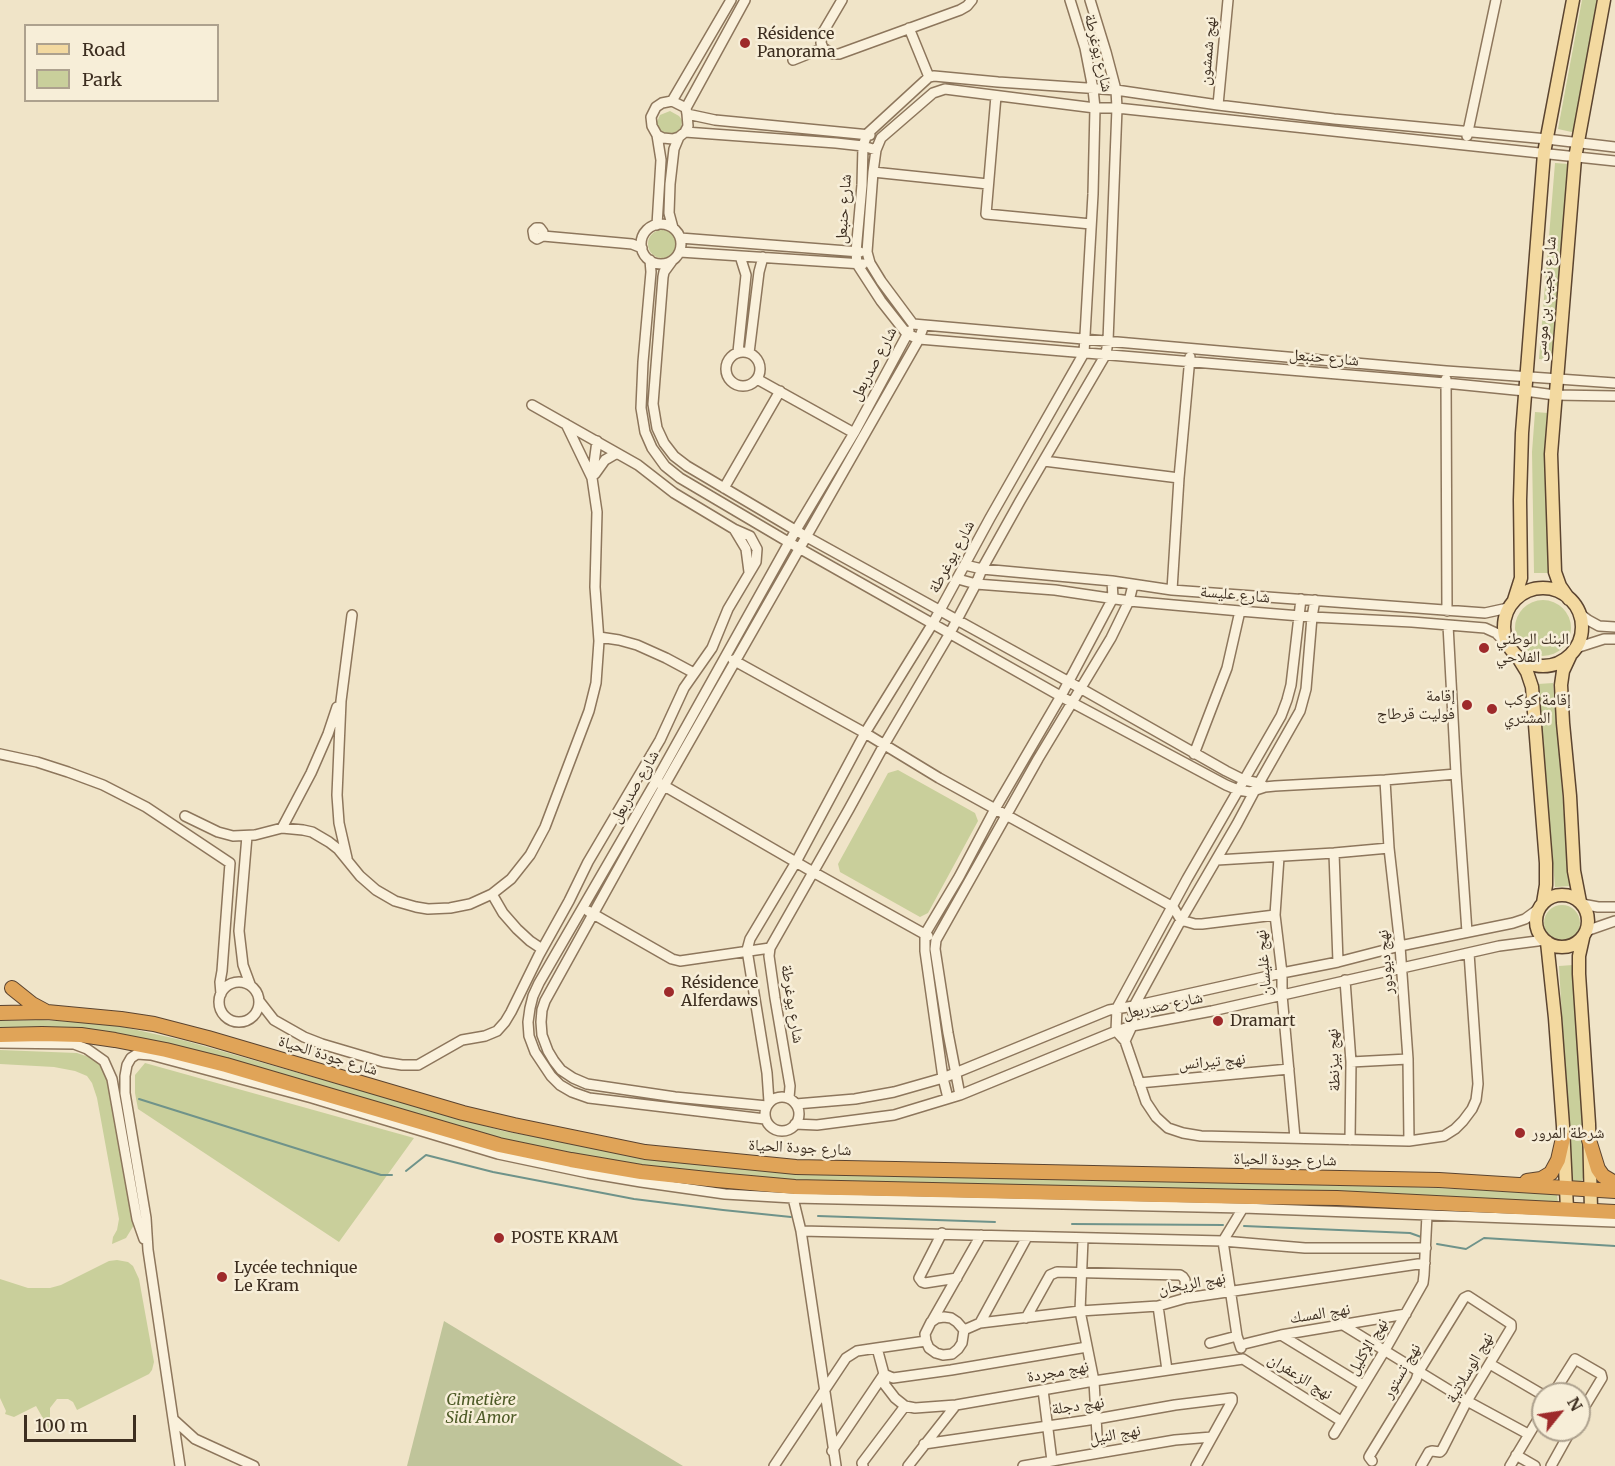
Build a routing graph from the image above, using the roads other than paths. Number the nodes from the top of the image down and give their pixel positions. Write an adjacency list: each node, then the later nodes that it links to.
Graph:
1 (731, 0): 18 (street)
2 (745, 0): 22 (street)
3 (842, 0): 12 (street)
4 (972, 0): 11 (street)
5 (1070, 0): 15 (street, شارع يوغرطة)
6 (1090, 0): 16 (street, شارع يوغرطة)
7 (1228, 0): 19 (street, نهج شمشون)
8 (1496, 0): 23 (street)
9 (1573, 0): 28 (main road)
10 (1604, 0): 30 (main road, شارع نجيب بن موسى)
11 (909, 28): 12 (street); 14 (street)
12 (823, 48): 13 (street)
13 (792, 60)
14 (929, 77): 15 (street); 25 (street, شارع حنبعل)
15 (1093, 89): 16 (street); 20 (street, شارع يوغرطة)
16 (1116, 90): 19 (street); 21 (street, شارع يوغرطة)
17 (996, 96): 20 (street, شارع حنبعل); 27 (street, شارع حنبعل); 38 (street)
18 (672, 102): 22 (street); 26 (street)
19 (1218, 105): 23 (street)
20 (1095, 108): 21 (street, شارع حنبعل); 39 (street, شارع يوغرطة)
21 (1117, 108): 29 (street, شارع حنبعل); 59 (street, شارع يوغرطة)
22 (686, 111): 24 (street); 25 (street)
23 (1468, 132): 28 (street); 29 (street)
24 (682, 134): 26 (street); 31 (street); 41 (street)
25 (867, 134): 27 (street); 31 (street, شارع حنبعل)
26 (657, 135): 40 (street)
27 (881, 138): 33 (street, شارع حنبعل)
28 (1547, 139): 30 (street); 34 (main road)
29 (1466, 144): 34 (street, شارع حنبعل)
30 (1578, 144): 32 (street); 35 (main road, شارع نجيب بن موسى)
31 (863, 146): 33 (street); 46 (street, شارع حنبعل)
32 (1615, 147)
33 (876, 150): 37 (street, شارع حنبعل)
34 (1544, 153): 35 (street, شارع حنبعل); 67 (main road)
35 (1575, 158): 36 (street, شارع حنبعل); 69 (main road, شارع نجيب بن موسى)
36 (1615, 161)
37 (873, 172): 38 (street); 47 (street, شارع حنبعل)
38 (988, 184): 39 (street)
39 (1091, 224): 58 (street, شارع يوغرطة)
40 (657, 225): 41 (street); 42 (street)
41 (673, 228): 43 (street)
42 (644, 234): 44 (street); 44 (street)
43 (680, 238): 45 (street); 46 (street)
44 (642, 248): 50 (street)
45 (680, 252): 48 (street); 51 (street)
46 (856, 252): 47 (street); 53 (street, شارع حنبعل)
47 (867, 252): 52 (street, شارع حنبعل)
48 (740, 256): 49 (street); 61 (street)
49 (764, 257): 53 (street); 62 (street)
50 (650, 260): 51 (street); 88 (street)
51 (672, 261): 85 (street)
52 (870, 263): 53 (street); 54 (street, شارع حنبعل)
53 (857, 264): 56 (street, شارع حنبعل)
54 (913, 324): 55 (street, شارع حنبعل); 56 (street, شارع صدربعل)
55 (924, 325): 57 (street, شارع صدربعل); 58 (street, شارع حنبعل)
56 (907, 334): 57 (street, شارع حنبعل); 78 (street, شارع صدربعل)
57 (919, 339): 63 (street, شارع حنبعل); 87 (street, شارع صدربعل)
58 (1086, 339): 59 (street, شارع حنبعل); 63 (street, شارع يوغرطة)
59 (1108, 341): 60 (street, شارع حنبعل); 64 (street, شارع يوغرطة)
60 (1190, 349): 65 (street); 66 (street, شارع حنبعل)
61 (738, 352): 62 (street); 68 (street)
62 (749, 353): 68 (street)
63 (1084, 353): 64 (street, شارع حنبعل); 90 (street, شارع يوغرطة)
64 (1106, 354): 65 (street, شارع حنبعل); 82 (street, شارع يوغرطة)
65 (1189, 361): 70 (street, شارع حنبعل); 84 (street)
66 (1446, 371): 67 (street, شارع حنبعل); 70 (street)
67 (1526, 378): 69 (street, شارع حنبعل); 72 (main road)
68 (758, 379): 73 (street)
69 (1556, 380): 71 (street, شارع حنبعل); 74 (main road, شارع نجيب بن موسى)
70 (1445, 383): 72 (street, شارع حنبعل); 104 (street)
71 (1615, 383)
72 (1525, 391): 74 (street, شارع حنبعل); 102 (main road)
73 (780, 392): 78 (street); 85 (street)
74 (1555, 395): 75 (street, شارع حنبعل); 99 (main road, شارع نجيب بن موسى)
75 (1615, 396)
76 (532, 405): 77 (street)
77 (566, 424): 79 (street); 81 (street)
78 (854, 433): 86 (street, شارع صدربعل)
79 (596, 441): 80 (street); 81 (street); 83 (street)
80 (617, 453): 83 (street); 122 (street)
81 (583, 458): 83 (street)
82 (1044, 461): 84 (street); 91 (street, شارع يوغرطة)
83 (592, 478): 115 (street)
84 (1179, 478): 96 (street)
85 (724, 488): 86 (street)
86 (796, 530): 87 (street); 88 (street, شارع صدربعل)
87 (807, 537): 89 (street, شارع صدربعل); 103 (street)
88 (790, 543): 89 (street); 119 (street, شارع صدربعل)
89 (800, 548): 111 (street); 121 (street, شارع صدربعل)
90 (965, 566): 91 (street, شارع عليسة); 92 (street, شارع يوغرطة)
91 (982, 569): 93 (street, شارع عليسة); 94 (street, شارع يوغرطة)
92 (958, 579): 94 (street, شارع عليسة); 103 (street, شارع يوغرطة)
93 (1112, 581): 95 (street, شارع عليسة); 97 (street)
94 (976, 584): 97 (street, شارع عليسة); 110 (street, شارع يوغرطة)
95 (1133, 585): 96 (street, شارع عليسة); 101 (street)
96 (1172, 590): 98 (street, شارع عليسة)
97 (1113, 598): 101 (street, شارع عليسة); 123 (street)
98 (1301, 599): 100 (street, شارع عليسة); 108 (street)
99 (1569, 599): 102 (main road); 106 (main road)
100 (1315, 600): 104 (street, شارع عليسة); 109 (street)
101 (1128, 601): 105 (street, شارع عليسة); 125 (street)
102 (1511, 604): 104 (street, شارع عليسة); 117 (main road)
103 (940, 610): 110 (street); 111 (street, شارع يوغرطة)
104 (1447, 610)
105 (1240, 611): 108 (street, شارع عليسة); 133 (street)
106 (1579, 613): 113 (street); 118 (main road)
107 (351, 615): 124 (street)
108 (1299, 616): 109 (street, شارع عليسة); 135 (street)
109 (1312, 617): 112 (street, شارع عليسة); 138 (street)
110 (957, 620): 114 (street, شارع يوغرطة); 123 (street)
111 (933, 623): 114 (street); 128 (street, شارع يوغرطة)
112 (1448, 625): 117 (street, شارع عليسة); 134 (street)
113 (1615, 627)
114 (950, 633): 126 (street); 131 (street, شارع يوغرطة)
115 (599, 637): 122 (street); 152 (street)
116 (1615, 639): 118 (street)
117 (1506, 643): 120 (main road)
118 (1573, 652): 120 (main road); 153 (main road)
119 (726, 656): 121 (street); 137 (street, شارع صدربعل)
120 (1519, 659): 154 (main road)
121 (736, 662): 128 (street); 137 (street, شارع صدربعل)
122 (694, 673): 169 (street)
123 (1069, 682): 125 (street); 126 (street)
124 (342, 688): 129 (street); 130 (street)
125 (1080, 688): 127 (street); 133 (street)
126 (1061, 696): 127 (street); 140 (street)
127 (1071, 702): 139 (street); 141 (street)
128 (865, 733): 131 (street); 149 (street, شارع يوغرطة)
129 (328, 734): 130 (street); 143 (street)
130 (339, 736): 150 (street)
131 (884, 745): 140 (street); 151 (street, شارع يوغرطة)
132 (0, 754): 175 (street)
133 (1194, 754): 135 (street)
134 (1456, 774): 136 (street); 162 (street)
135 (1244, 780): 138 (street); 139 (street)
136 (1385, 780): 138 (street); 145 (street, نهج ديودور)
137 (660, 784): 149 (street); 157 (street, شارع صدربعل); 158 (street, شارع صدربعل)
138 (1259, 787): 139 (street); 148 (street)
139 (1238, 790): 155 (street)
140 (994, 809): 141 (street); 163 (street)
141 (1007, 815): 155 (street); 165 (street)
142 (185, 816): 144 (street)
143 (282, 828): 144 (street); 150 (street)
144 (247, 836): 173 (street)
145 (1389, 848): 146 (street); 167 (street, نهج ديودور)
146 (1334, 853): 147 (street); 172 (street)
147 (1279, 857): 148 (street); 159 (street, نهج غليسان)
148 (1217, 860): 160 (street)
149 (796, 862): 151 (street); 170 (street, شارع يوغرطة)
150 (349, 863): 152 (street)
151 (813, 872): 163 (street); 168 (street, شارع يوغرطة)
152 (492, 894): 169 (street)
153 (1581, 903): 154 (main road); 156 (street); 164 (main road)
154 (1542, 905): 162 (street, شارع صدربعل); 166 (main road)
155 (1173, 907): 160 (street); 185 (street)
156 (1615, 907)
157 (583, 908): 158 (street); 205 (street, شارع صدربعل)
158 (593, 914): 170 (street); 204 (street, شارع صدربعل)
159 (1275, 915): 160 (street); 176 (street, نهج غليسان)
160 (1181, 920): 184 (street)
161 (1615, 921): 164 (street)
162 (1467, 932): 167 (street, شارع صدربعل)
163 (925, 934): 165 (street); 199 (street)
164 (1585, 934): 166 (main road); 210 (main road)
165 (936, 940): 198 (street)
166 (1546, 941): 171 (street, شارع صدربعل); 207 (main road)
167 (1400, 946): 172 (street, شارع صدربعل); 174 (street, نهج ديودور)
168 (770, 948): 170 (street); 203 (street, شارع يوغرطة)
169 (542, 949): 189 (street)
170 (747, 950): 204 (street)
171 (1469, 953): 174 (street, شارع صدربعل); 211 (street)
172 (1338, 962): 176 (street, شارع صدربعل)
173 (243, 965): 178 (street); 179 (street)
174 (1402, 968): 177 (street, شارع صدربعل); 195 (street, نهج ديودور)
175 (222, 971): 178 (street); 181 (street)
176 (1282, 973): 182 (street, نهج غليسان); 184 (street, شارع صدربعل)
177 (1345, 980): 182 (street, شارع صدربعل); 196 (street, نهج بيزنطة)
178 (236, 982): 179 (street); 181 (street)
179 (250, 984): 183 (street)
180 (12, 988): 187 (highway)
181 (221, 994): 188 (street)
182 (1282, 995): 190 (street, شارع صدربعل); 197 (street, نهج غليسان)
183 (260, 1002): 188 (street); 189 (street)
184 (1134, 1006): 185 (street, شارع صدربعل); 190 (street)
185 (1117, 1008): 191 (street); 198 (street, شارع صدربعل)
186 (0, 1012): 187 (highway, شارع جودة الحياة)
187 (47, 1012): 213 (highway, شارع جودة الحياة)
188 (252, 1018): 189 (street)
189 (274, 1020)
190 (1132, 1026): 191 (street, شارع صدربعل); 193 (street)
191 (1116, 1031): 193 (street); 201 (street, شارع صدربعل)
192 (0, 1035): 219 (highway)
193 (1125, 1041): 200 (street)
194 (0, 1043): 231 (street)
195 (1408, 1059): 196 (street); 211 (street, نهج ديودور)
196 (1351, 1062): 209 (street, نهج بيزنطة)
197 (1289, 1070): 200 (street, نهج تيرانس); 208 (street, نهج غليسان)
198 (956, 1073): 199 (street, شارع صدربعل); 201 (street)
199 (943, 1078): 202 (street); 203 (street, شارع صدربعل)
200 (1139, 1083): 208 (street)
201 (960, 1095): 202 (street, شارع صدربعل)
202 (948, 1098): 206 (street, شارع صدربعل)
203 (792, 1101): 204 (street); 206 (street)
204 (768, 1104): 205 (street)
205 (765, 1119): 206 (street)
206 (795, 1124)
207 (1563, 1137): 213 (highway); 214 (main road)
208 (1295, 1138): 209 (street)
209 (1350, 1140): 211 (street)
210 (1589, 1140): 212 (highway); 215 (main road)
211 (1409, 1141)
212 (1615, 1183)
213 (1501, 1184): 214 (highway, شارع جودة الحياة)
214 (1566, 1188): 215 (highway, شارع جودة الحياة); 219 (main road)
215 (1590, 1190): 216 (highway, شارع جودة الحياة); 220 (main road)
216 (1615, 1191)
217 (793, 1198): 218 (street); 224 (street); 231 (street)
218 (1243, 1208): 222 (street); 229 (street)
219 (1567, 1209): 220 (highway)
220 (1591, 1210): 221 (highway)
221 (1615, 1212)
222 (1427, 1215): 223 (street); 230 (street, نهج الإكليل)
223 (1615, 1222)
224 (801, 1231): 225 (street); 264 (street)
225 (942, 1233): 226 (street); 234 (street)
226 (981, 1235): 227 (street); 234 (street)
227 (1028, 1237): 228 (street); 243 (street)
228 (1083, 1239): 229 (street); 233 (street)
229 (1223, 1241): 230 (street); 235 (street)
230 (1426, 1248): 232 (street, نهج الإكليل)
231 (148, 1250): 270 (street)
232 (1425, 1263): 235 (street, نهج الريحان); 240 (street, نهج الإكليل)
233 (1081, 1273): 236 (street); 239 (street); 241 (street)
234 (957, 1278): 242 (street)
235 (1230, 1292): 236 (street, نهج الريحان); 247 (street)
236 (1186, 1298): 238 (street, نهج الريحان)
237 (1464, 1298): 255 (street, نهج الوسلاتية); 258 (street, نهج تستور)
238 (1158, 1306): 239 (street, نهج الريحان); 257 (street)
239 (1080, 1311): 241 (street, نهج الريحان); 250 (street)
240 (1406, 1314): 244 (street, نهج المسك); 252 (street, نهج الإكليل)
241 (1026, 1318): 243 (street, نهج الريحان)
242 (931, 1322): 245 (street); 248 (street)
243 (980, 1323): 245 (street, نهج الريحان)
244 (1343, 1325): 246 (street, نهج المسك); 252 (street)
245 (964, 1330): 253 (street)
246 (1281, 1335): 247 (street, نهج المسك); 262 (street)
247 (1238, 1340): 249 (street, نهج المسك); 254 (street)
248 (926, 1341): 251 (street); 253 (street)
249 (1210, 1343)
250 (1087, 1347): 256 (street); 260 (street)
251 (878, 1348): 259 (street); 264 (street)
252 (1385, 1350): 258 (street); 262 (street, نهج الإكليل)
253 (948, 1354): 256 (street)
254 (1243, 1359): 257 (street, نهج مجردة); 272 (street, نهج الزعفران)
255 (1490, 1364): 263 (street); 267 (street, نهج الوسلاتية)
256 (951, 1371): 259 (street)
257 (1167, 1371): 260 (street, نهج مجردة)
258 (1419, 1371): 267 (street); 285 (street, نهج تستور)
259 (884, 1374): 269 (street); 280 (street)
260 (1094, 1381): 265 (street, نهج مجردة); 271 (street)
261 (1562, 1382): 266 (street)
262 (1363, 1385): 272 (street, نهج الإكليل)
263 (1531, 1388)
264 (824, 1390): 280 (street); 288 (street)
265 (1043, 1390): 268 (street, نهج مجردة); 273 (street)
266 (1591, 1394)
267 (1467, 1401): 276 (street); 294 (street, نهج الوسلاتية)
268 (956, 1405): 269 (street, نهج مجردة); 279 (street)
269 (905, 1406): 290 (street)
270 (173, 1419): 286 (street); 287 (street)
271 (1096, 1419): 273 (street, نهج دجلة); 277 (street, نهج دجلة); 281 (street)
272 (1341, 1421): 275 (street, نهج الإكليل)
273 (1047, 1426): 279 (street, نهج دجلة); 283 (street)
274 (1531, 1431): 276 (street)
275 (1334, 1434)
276 (1528, 1434): 282 (street)
277 (1212, 1437): 281 (street, نهج النيل); 293 (street)
278 (1564, 1442): 297 (street)
279 (924, 1444): 291 (street)
280 (832, 1450): 289 (street)
281 (1098, 1454): 284 (street, نهج النيل)
282 (1516, 1455): 295 (street); 296 (street)
283 (1052, 1461): 284 (street, نهج النيل); 292 (street, نهج النيل)
284 (1082, 1461)
285 (1372, 1461)
286 (180, 1466)
287 (254, 1466)
288 (774, 1466)
289 (836, 1466)
290 (863, 1466)
291 (908, 1466)
292 (1023, 1466)
293 (1196, 1466)
294 (1421, 1466)
295 (1510, 1466)
296 (1535, 1466)
297 (1551, 1466)

